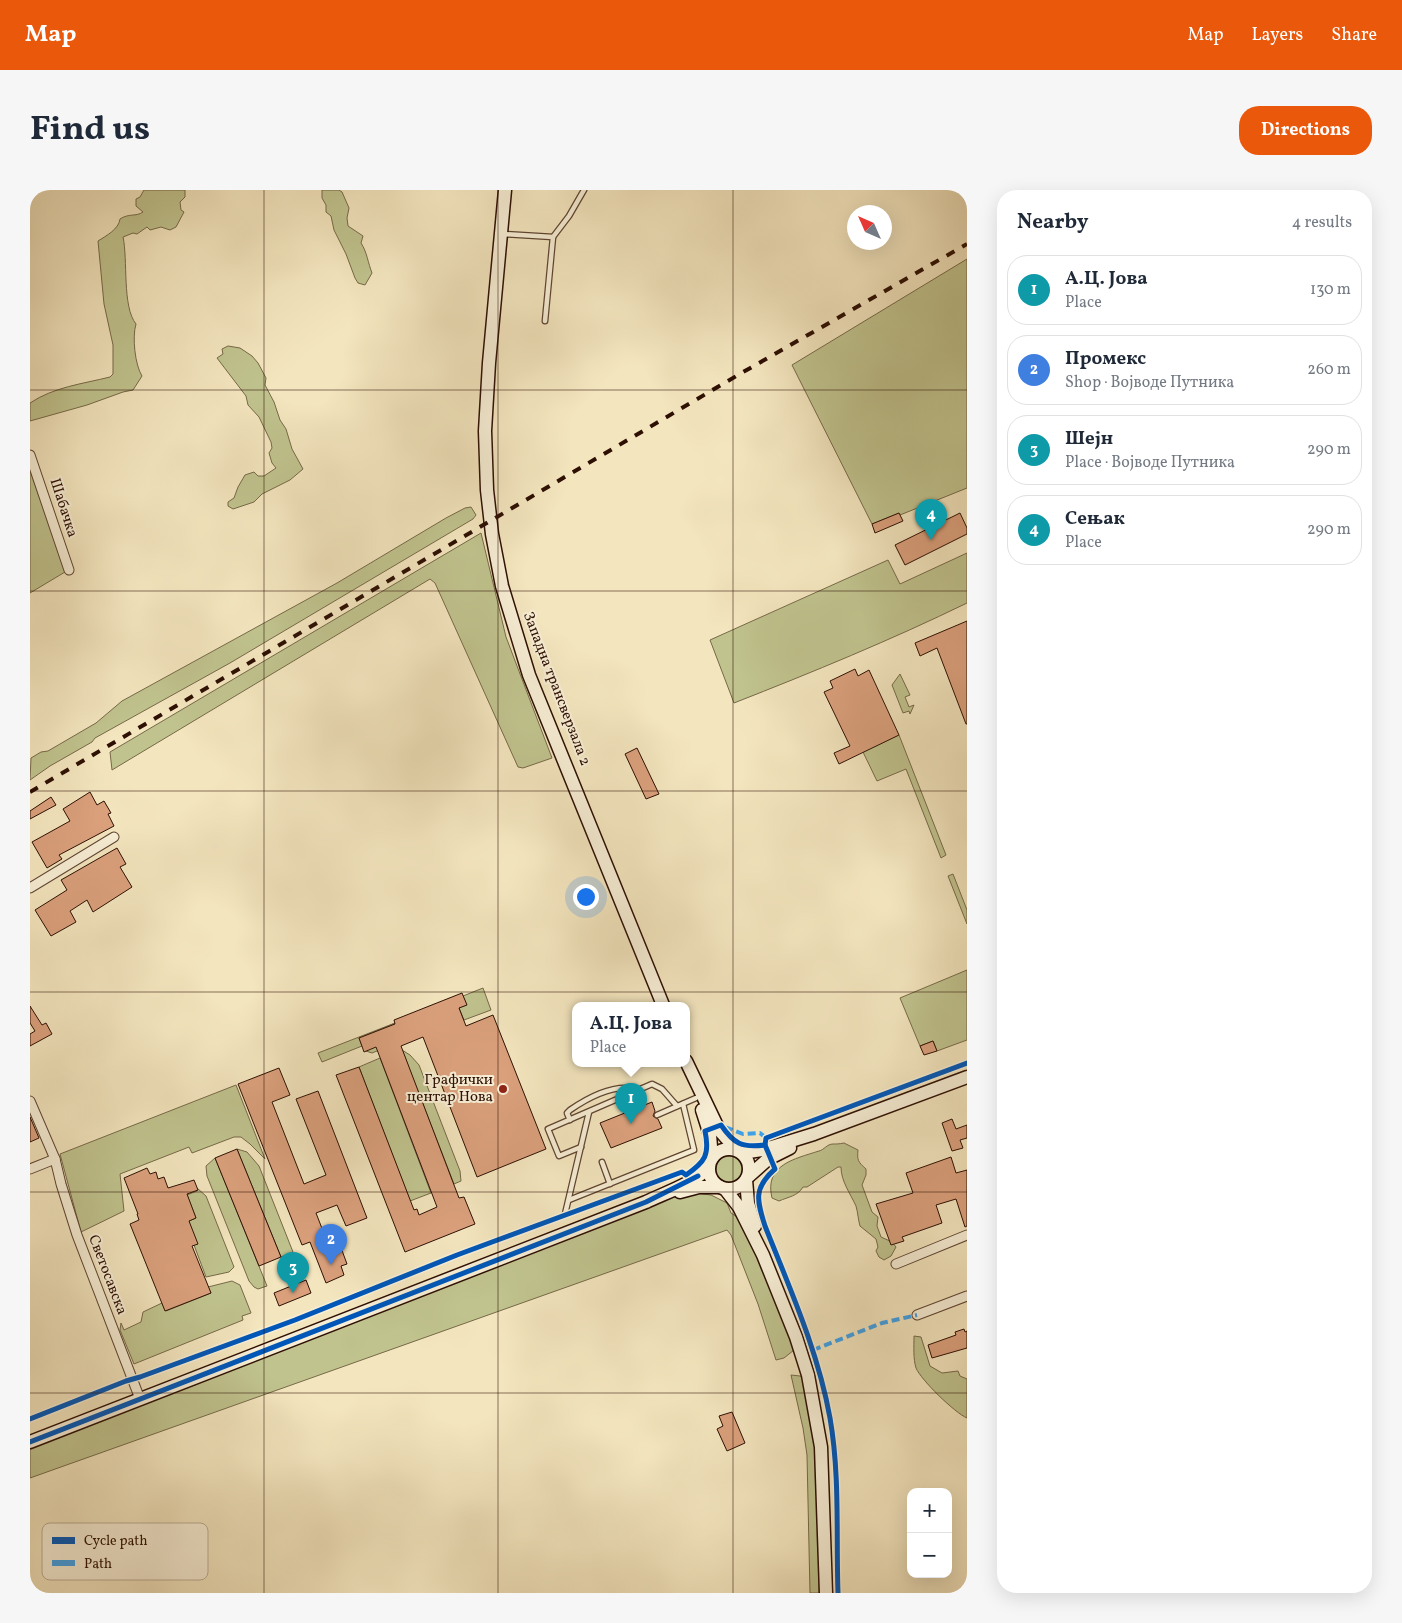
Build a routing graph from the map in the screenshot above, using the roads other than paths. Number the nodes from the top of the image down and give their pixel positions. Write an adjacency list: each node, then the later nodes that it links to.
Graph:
1 (505, 190): 3 (main road, Западна трансверзала 2)
2 (584, 190): 4 (lane)
3 (501, 234): 4 (lane); 10 (main road, Западна трансверзала 2)
4 (553, 237): 5 (lane)
5 (545, 322)
6 (30, 455): 7 (street, Шабачка)
7 (68, 570)
8 (114, 837): 9 (street)
9 (30, 888)
10 (662, 1002)
11 (688, 1067): 13 (main road)
12 (967, 1077): 22 (main road)
13 (695, 1083): 24 (main road); 27 (main road)
14 (629, 1094): 18 (lane); 19 (lane); 21 (lane)
15 (696, 1098): 17 (lane)
16 (30, 1101): 25 (street, Светосавска)
17 (683, 1104): 18 (lane); 30 (lane)
18 (677, 1106): 20 (lane)
19 (589, 1112): 21 (lane); 23 (lane)
20 (657, 1115)
21 (570, 1120): 23 (lane)
22 (814, 1134): 24 (main road); 29 (main road)
23 (580, 1147): 32 (lane)
24 (739, 1151): 27 (main road); 29 (main road)
25 (55, 1159): 28 (street); 40 (street, Светосавска)
26 (602, 1162): 30 (lane)
27 (711, 1162): 31 (main road); 33 (main road)
28 (30, 1169)
29 (748, 1178): 31 (main road); 36 (main road)
30 (610, 1184): 32 (lane)
31 (722, 1188): 33 (main road); 36 (main road)
32 (569, 1200): 34 (lane)
33 (646, 1202): 40 (main road)
34 (566, 1214)
35 (967, 1235): 37 (street)
36 (763, 1255): 42 (main road)
37 (896, 1264)
38 (967, 1296): 39 (street)
39 (918, 1315)
40 (140, 1399): 41 (main road)
41 (30, 1442)
42 (826, 1593)

